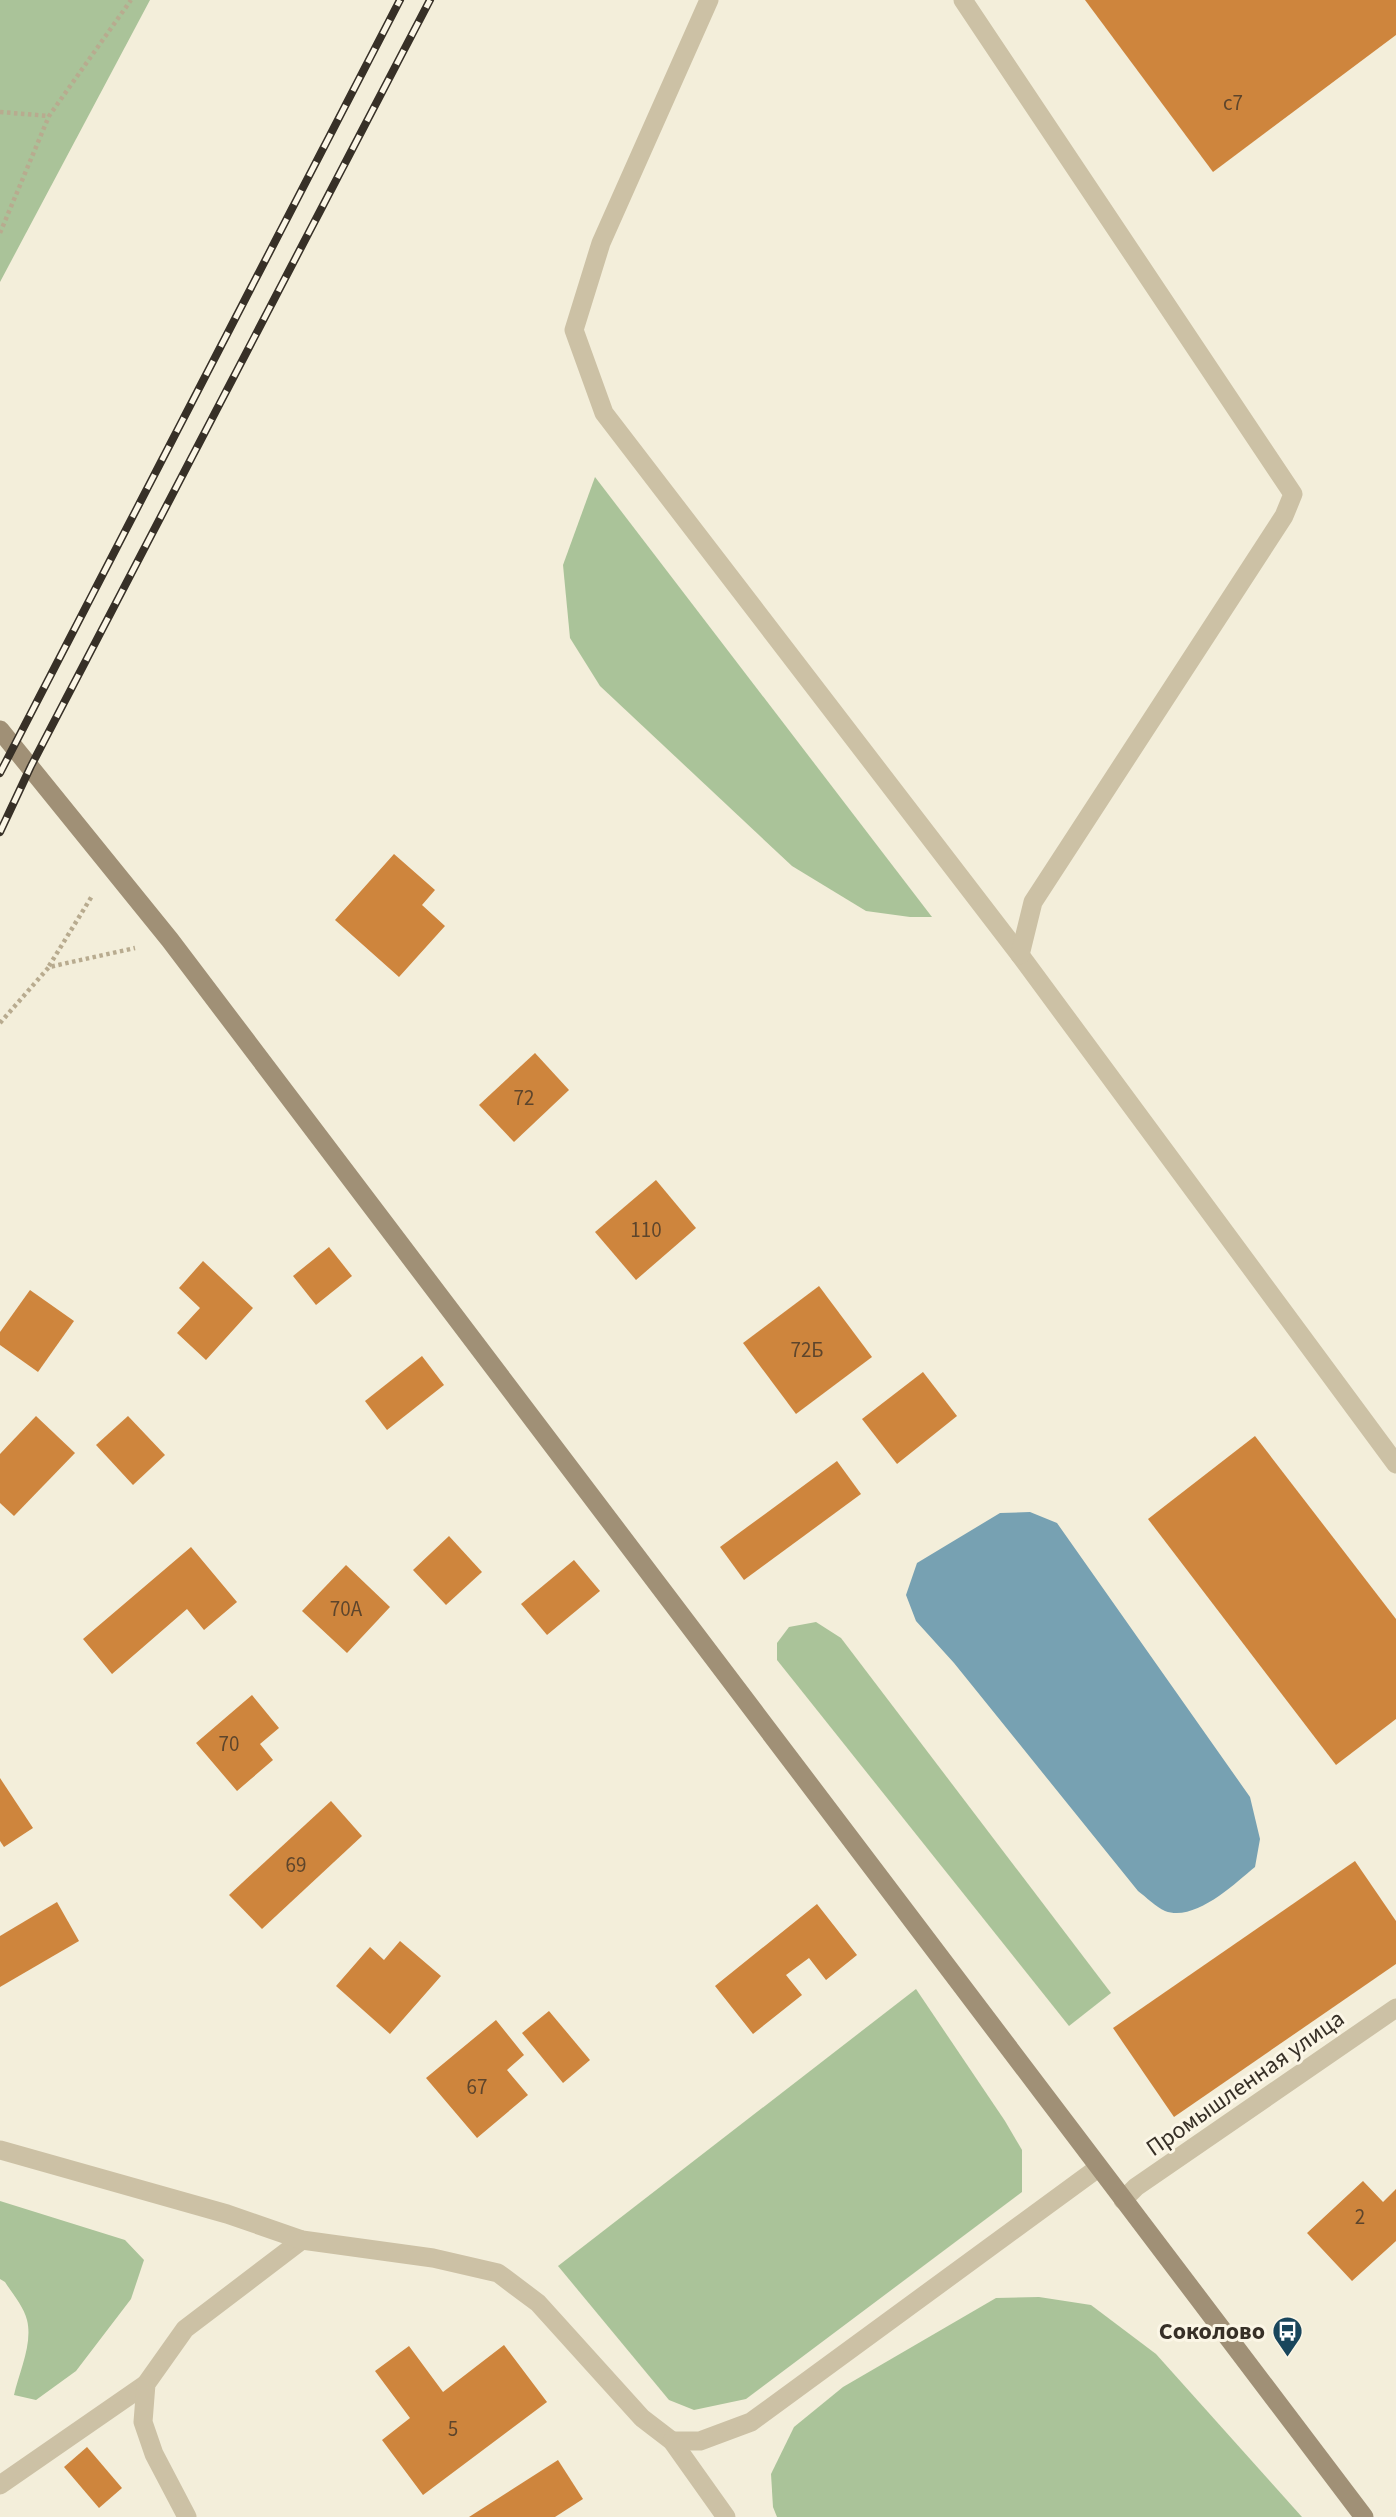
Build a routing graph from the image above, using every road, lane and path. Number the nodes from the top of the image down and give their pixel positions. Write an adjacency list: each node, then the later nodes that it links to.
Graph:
1 (131, 0): 5 (path)
2 (709, 0): 10 (street)
3 (963, 0): 10 (street)
4 (0, 112): 5 (path)
5 (49, 116): 6 (path)
6 (0, 233)
7 (0, 730): 8 (main road)
8 (110, 866): 9 (main road); 11 (path)
9 (170, 940): 11 (path); 16 (main road)
10 (1020, 955): 13 (street)
11 (49, 967): 12 (path)
12 (0, 1023)
13 (1396, 1464)
14 (1396, 2008): 17 (street, Промышленная улица)
15 (0, 2150): 18 (street)
16 (1098, 2168): 17 (main road); 20 (street)
17 (1123, 2200): 24 (main road)
18 (302, 2239): 19 (street); 20 (street)
19 (146, 2384): 21 (street); 22 (street)
20 (672, 2441): 23 (street)
21 (0, 2485)
22 (187, 2517)
23 (726, 2517)
24 (1364, 2517)

